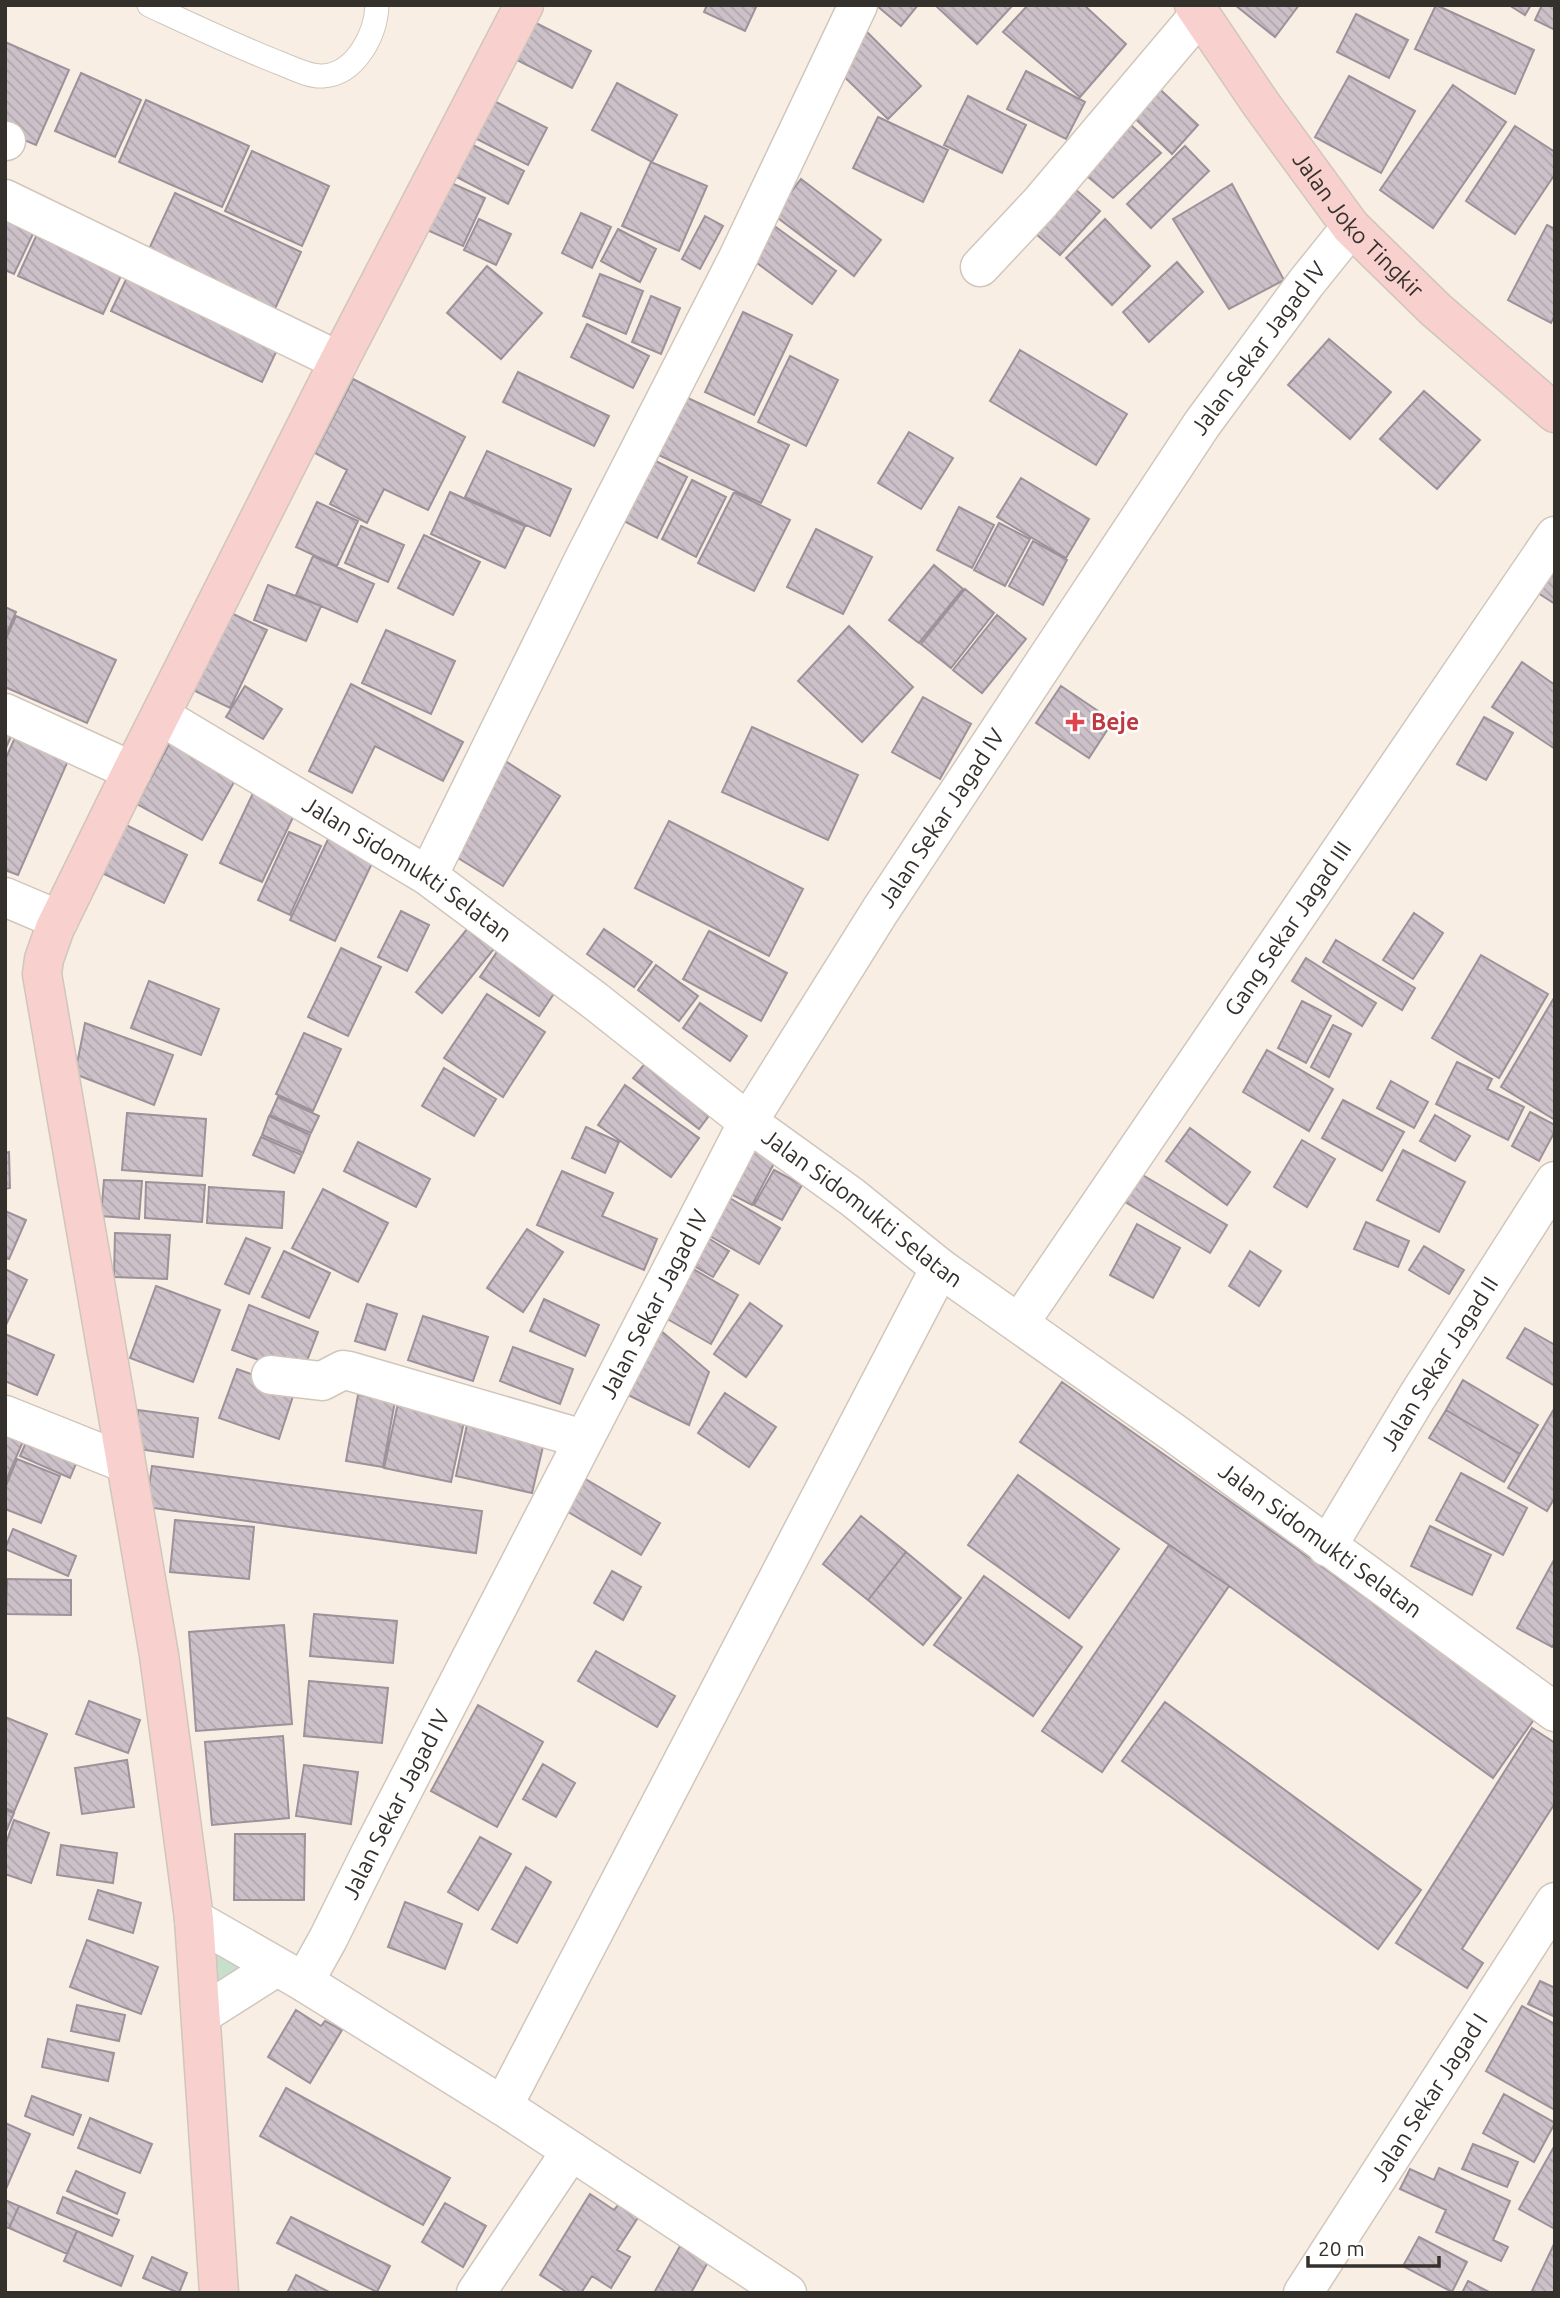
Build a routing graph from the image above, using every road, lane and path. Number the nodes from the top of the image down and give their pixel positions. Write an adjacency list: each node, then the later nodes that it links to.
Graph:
1 (149, 5): 2 (lane)
2 (377, 5)
3 (524, 5): 9 (main road)
4 (858, 5): 15 (street)
5 (1197, 10): 7 (main road, Jalan Joko Tingkir); 8 (street)
6 (5, 199): 9 (street)
7 (1351, 227): 10 (main road, Jalan Joko Tingkir); 18 (street, Jalan Sekar Jagad IV)
8 (980, 267)
9 (339, 360): 13 (main road)
10 (1552, 403)
11 (1555, 536): 21 (street, Gang Sekar Jagad III)
12 (5, 713): 14 (street)
13 (161, 716): 14 (main road); 15 (street, Jalan Sidomukti Selatan)
14 (123, 767): 17 (main road)
15 (428, 876): 18 (street, Jalan Sidomukti Selatan)
16 (5, 897): 17 (street)
17 (55, 930): 25 (main road)
18 (748, 1122): 20 (street, Jalan Sidomukti Selatan); 24 (street, Jalan Sekar Jagad IV)
19 (1555, 1181): 26 (street, Jalan Sekar Jagad II)
20 (940, 1268): 21 (street, Jalan Sidomukti Selatan); 32 (street)
21 (1020, 1322): 26 (street, Jalan Sidomukti Selatan)
22 (271, 1375): 24 (street)
23 (5, 1415): 25 (street)
24 (583, 1439): 30 (street, Jalan Sekar Jagad IV)
25 (125, 1463): 29 (main road)
26 (1327, 1547): 27 (street, Jalan Sidomukti Selatan)
27 (1555, 1712)
28 (1555, 1902): 37 (street, Jalan Sekar Jagad I)
29 (194, 1919): 30 (street); 31 (main road)
30 (289, 1975): 31 (street); 32 (street)
31 (201, 2015): 34 (main road)
32 (503, 2106): 33 (street)
33 (571, 2151): 35 (street); 36 (street)
34 (219, 2293)
35 (476, 2293)
36 (788, 2293)
37 (1303, 2293)

